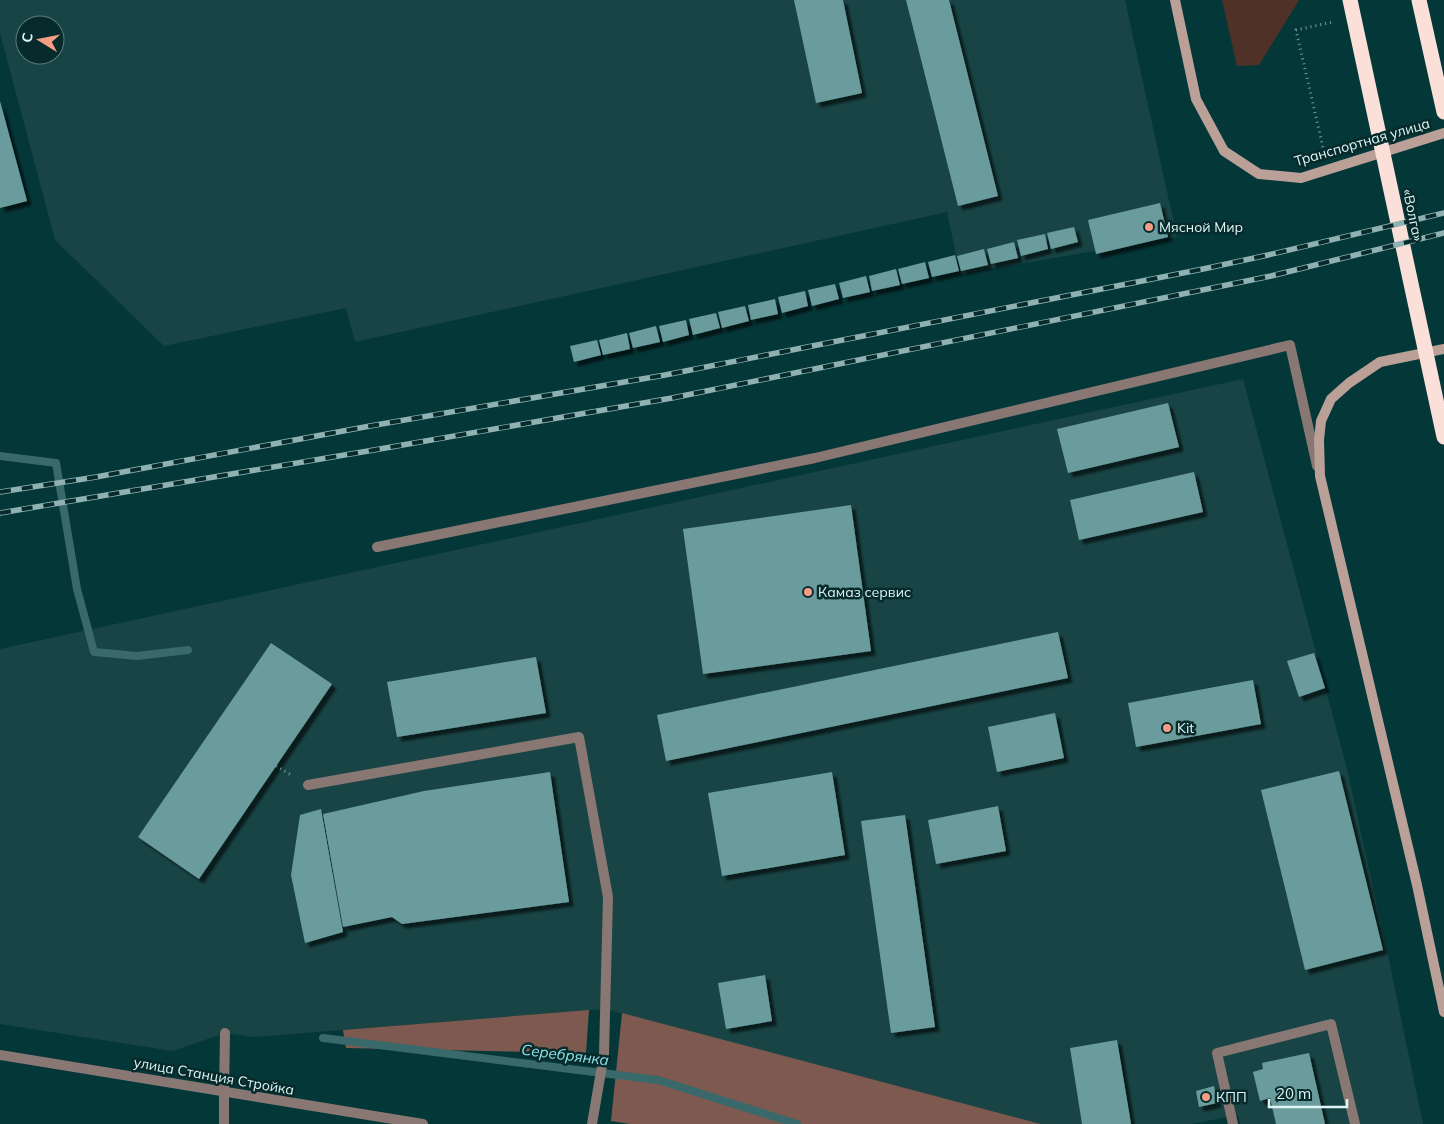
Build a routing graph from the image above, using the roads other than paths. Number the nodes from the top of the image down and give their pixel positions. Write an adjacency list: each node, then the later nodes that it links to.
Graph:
1 (1175, 0): 5 (street, Транспортная улица)
2 (1350, 0): 7 (highway, «Волга»)
3 (1420, 1): 4 (highway)
4 (1444, 112)
5 (1444, 133)
6 (1444, 349): 8 (street)
7 (1444, 437)
8 (1320, 476): 9 (street); 11 (street)
9 (377, 547)
10 (308, 785): 17 (street)
11 (1444, 1012)
12 (225, 1033): 14 (street)
13 (0, 1055): 14 (street, улица Станция Стройка)
14 (224, 1091): 15 (street); 16 (street, улица Станция Стройка)
15 (224, 1124)
16 (423, 1124)
17 (592, 1124)
18 (1232, 1124): 19 (street)
19 (1354, 1124)

